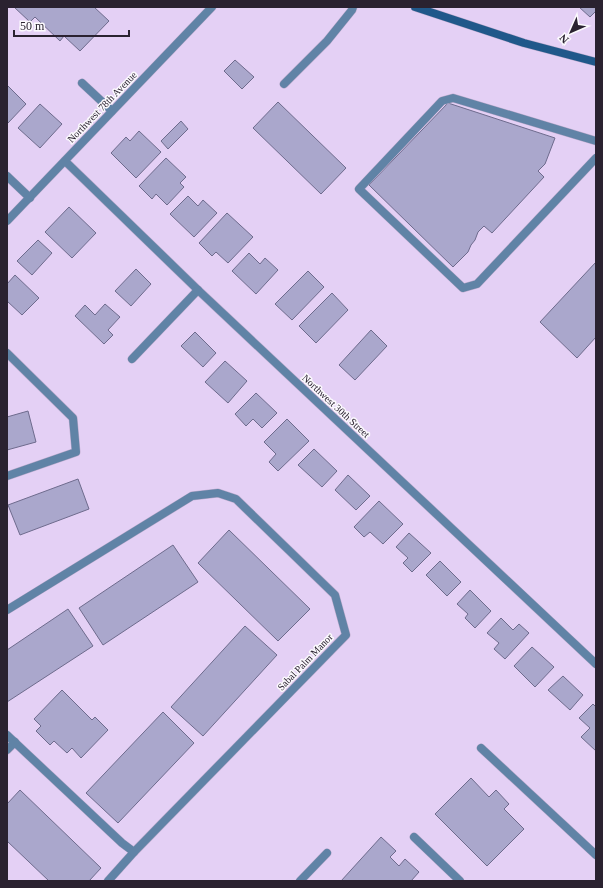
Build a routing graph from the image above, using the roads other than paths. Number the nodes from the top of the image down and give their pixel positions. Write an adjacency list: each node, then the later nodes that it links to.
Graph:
1 (212, 7): 7 (street, Northwest 78th Avenue)
2 (353, 7): 6 (street)
3 (415, 7): 4 (main road)
4 (596, 62)
5 (82, 83): 7 (street)
6 (284, 84)
7 (112, 111): 10 (street, Northwest 78th Avenue)
8 (596, 141): 9 (street)
9 (596, 158)
10 (65, 161): 12 (street, Northwest 78th Avenue); 14 (street, Northwest 30th Street)
11 (7, 176): 12 (street)
12 (30, 198): 13 (street, Northwest 78th Avenue)
13 (7, 221)
14 (198, 290): 16 (street); 19 (street, Northwest 30th Street)
15 (7, 353): 17 (street)
16 (132, 359)
17 (7, 476)
18 (7, 610): 25 (street, Sabal Palm Manor)
19 (596, 664)
20 (7, 734): 21 (street)
21 (15, 742): 23 (street); 25 (street)
22 (481, 748): 27 (street)
23 (7, 750)
24 (414, 837): 30 (street)
25 (134, 852): 28 (street)
26 (327, 853): 29 (street)
27 (596, 855)
28 (108, 881)
29 (300, 881)
30 (460, 881)

